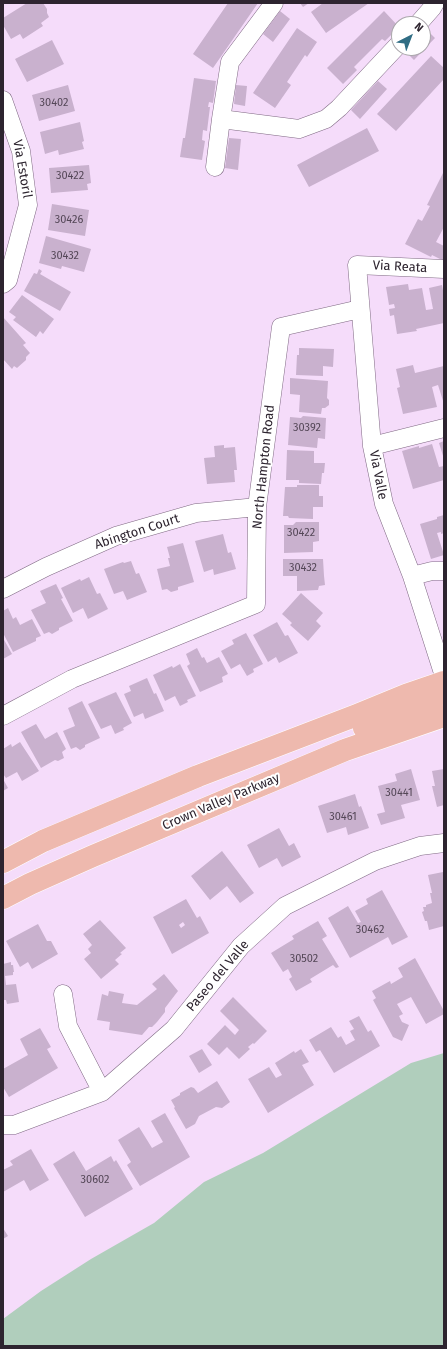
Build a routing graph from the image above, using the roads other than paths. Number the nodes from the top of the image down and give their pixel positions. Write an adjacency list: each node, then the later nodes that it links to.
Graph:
1 (274, 3): 6 (street)
2 (435, 3): 3 (street)
3 (425, 16)
4 (391, 53): 6 (street)
5 (3, 101): 10 (street, Via Estoril)
6 (221, 119): 7 (street)
7 (215, 167)
8 (357, 265): 9 (street, Via Reata); 11 (street, Via Valle)
9 (444, 269)
10 (3, 284)
11 (360, 309): 13 (street, Via Valle); 14 (street, North Hampton Road)
12 (444, 428): 13 (street)
13 (372, 446): 16 (street, Via Valle)
14 (257, 507): 17 (street, Abington Court); 20 (street, North Hampton Road)
15 (444, 571): 16 (street)
16 (412, 576): 18 (street, Via Valle)
17 (3, 589)
18 (444, 676)
19 (444, 684): 22 (main road); 24 (main road)
20 (3, 716)
21 (444, 716): 22 (main road, Crown Valley Parkway)
22 (345, 750): 25 (main road, Crown Valley Parkway)
23 (444, 843): 27 (street, Paseo del Valle)
24 (3, 862)
25 (3, 898)
26 (63, 994): 27 (street)
27 (102, 1092): 28 (street, Paseo del Valle)
28 (3, 1125)

